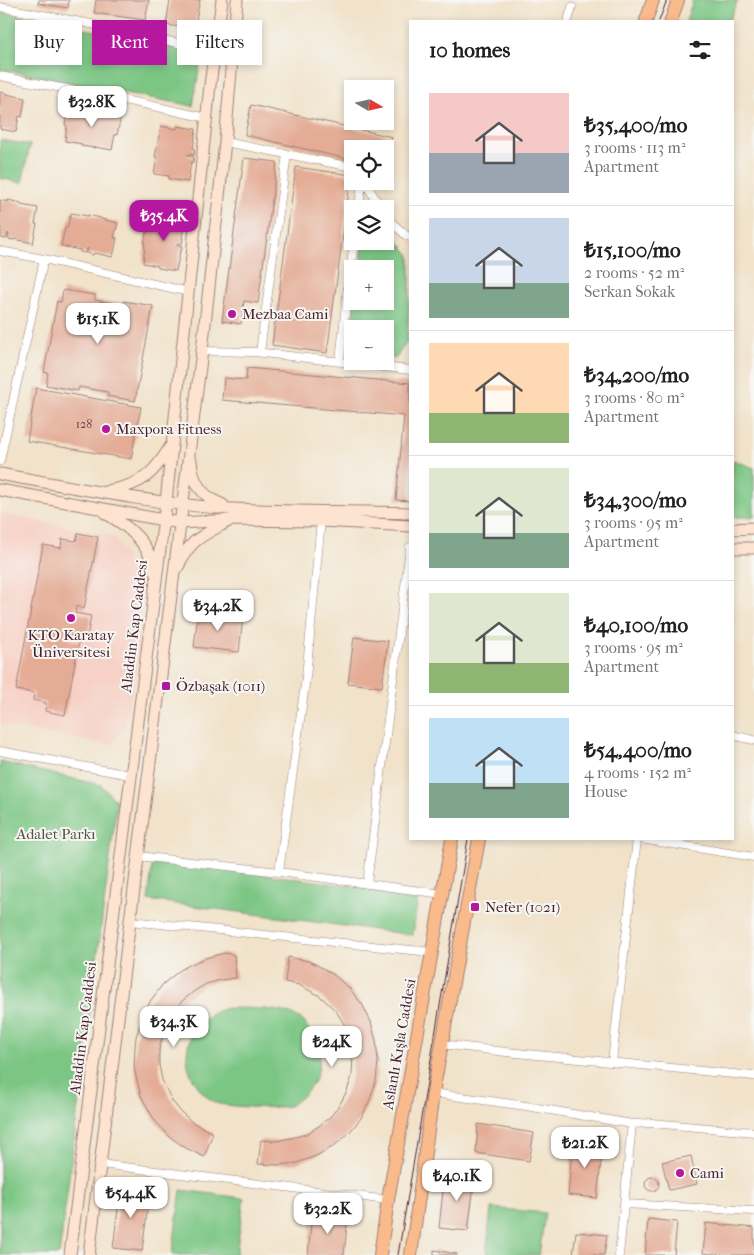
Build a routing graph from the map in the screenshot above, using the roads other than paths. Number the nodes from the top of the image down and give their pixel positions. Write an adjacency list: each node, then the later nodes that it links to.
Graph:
1 (222, 0): 7 (street, Aladdin Kap Caddesi)
2 (238, 0): 15 (street)
3 (653, 0): 9 (main road)
4 (678, 0): 10 (main road)
5 (0, 7): 11 (street)
6 (572, 7): 8 (street)
7 (219, 20)
8 (568, 20)
9 (646, 20)
10 (671, 20)
11 (177, 42)
12 (212, 65): 14 (street, Aladdin Kap Caddesi)
13 (0, 76): 14 (street)
14 (207, 118): 23 (street, Aladdin Kap Caddesi)
15 (225, 142): 16 (street); 24 (street)
16 (287, 154): 17 (street); 25 (street)
17 (344, 165)
18 (394, 225): 19 (street)
19 (409, 236)
20 (353, 250): 26 (street)
21 (0, 251): 22 (street)
22 (44, 259): 23 (street); 30 (street)
23 (189, 292): 28 (street, Aladdin Kap Caddesi)
24 (202, 351): 25 (street); 29 (street)
25 (260, 352): 26 (street)
26 (340, 362): 27 (street)
27 (409, 370)
28 (172, 444): 33 (street); 34 (street, Aladdin Kap Caddesi)
29 (190, 446): 35 (street); 38 (street)
30 (0, 461)
31 (0, 474): 33 (street)
32 (0, 490): 36 (street)
33 (99, 492): 34 (street)
34 (166, 502): 35 (street); 39 (street, Aladdin Kap Caddesi)
35 (183, 504): 38 (street); 41 (street)
36 (97, 509): 39 (street); 48 (street)
37 (409, 513): 38 (street)
38 (231, 514): 40 (street); 41 (street); 49 (street)
39 (163, 520): 41 (street); 48 (street, Aladdin Kap Caddesi)
40 (321, 521): 42 (street); 60 (street)
41 (180, 523): 49 (street)
42 (409, 526)
43 (754, 528): 44 (street)
44 (734, 529)
45 (734, 548): 46 (street)
46 (754, 548)
47 (409, 555): 61 (street)
48 (156, 576): 53 (street, Aladdin Kap Caddesi)
49 (173, 579): 58 (street)
50 (734, 735): 51 (street)
51 (754, 740)
52 (0, 751): 53 (street)
53 (130, 775): 75 (street, Aladdin Kap Caddesi)
54 (452, 840): 62 (main road, Aslanlı Kışla Caddesi)
55 (479, 840): 65 (main road)
56 (637, 840): 66 (street)
57 (647, 840): 59 (street)
58 (138, 856): 60 (street); 63 (street)
59 (754, 857)
60 (279, 872): 61 (street)
61 (367, 884): 62 (street)
62 (442, 894): 64 (main road, Aslanlı Kışla Caddesi)
63 (130, 921): 64 (street); 71 (street)
64 (431, 952): 72 (main road, Aslanlı Kışla Caddesi)
65 (441, 1044): 66 (street); 68 (main road)
66 (612, 1062): 67 (street)
67 (754, 1076)
68 (433, 1093): 69 (street); 78 (main road)
69 (632, 1124): 70 (street); 73 (street)
70 (754, 1132)
71 (100, 1164): 72 (street); 76 (street)
72 (388, 1200): 77 (main road, Aslanlı Kışla Caddesi)
73 (625, 1204): 74 (street); 79 (street)
74 (754, 1211)
75 (70, 1255)
76 (90, 1255)
77 (380, 1255)
78 (411, 1255)
79 (619, 1255)

